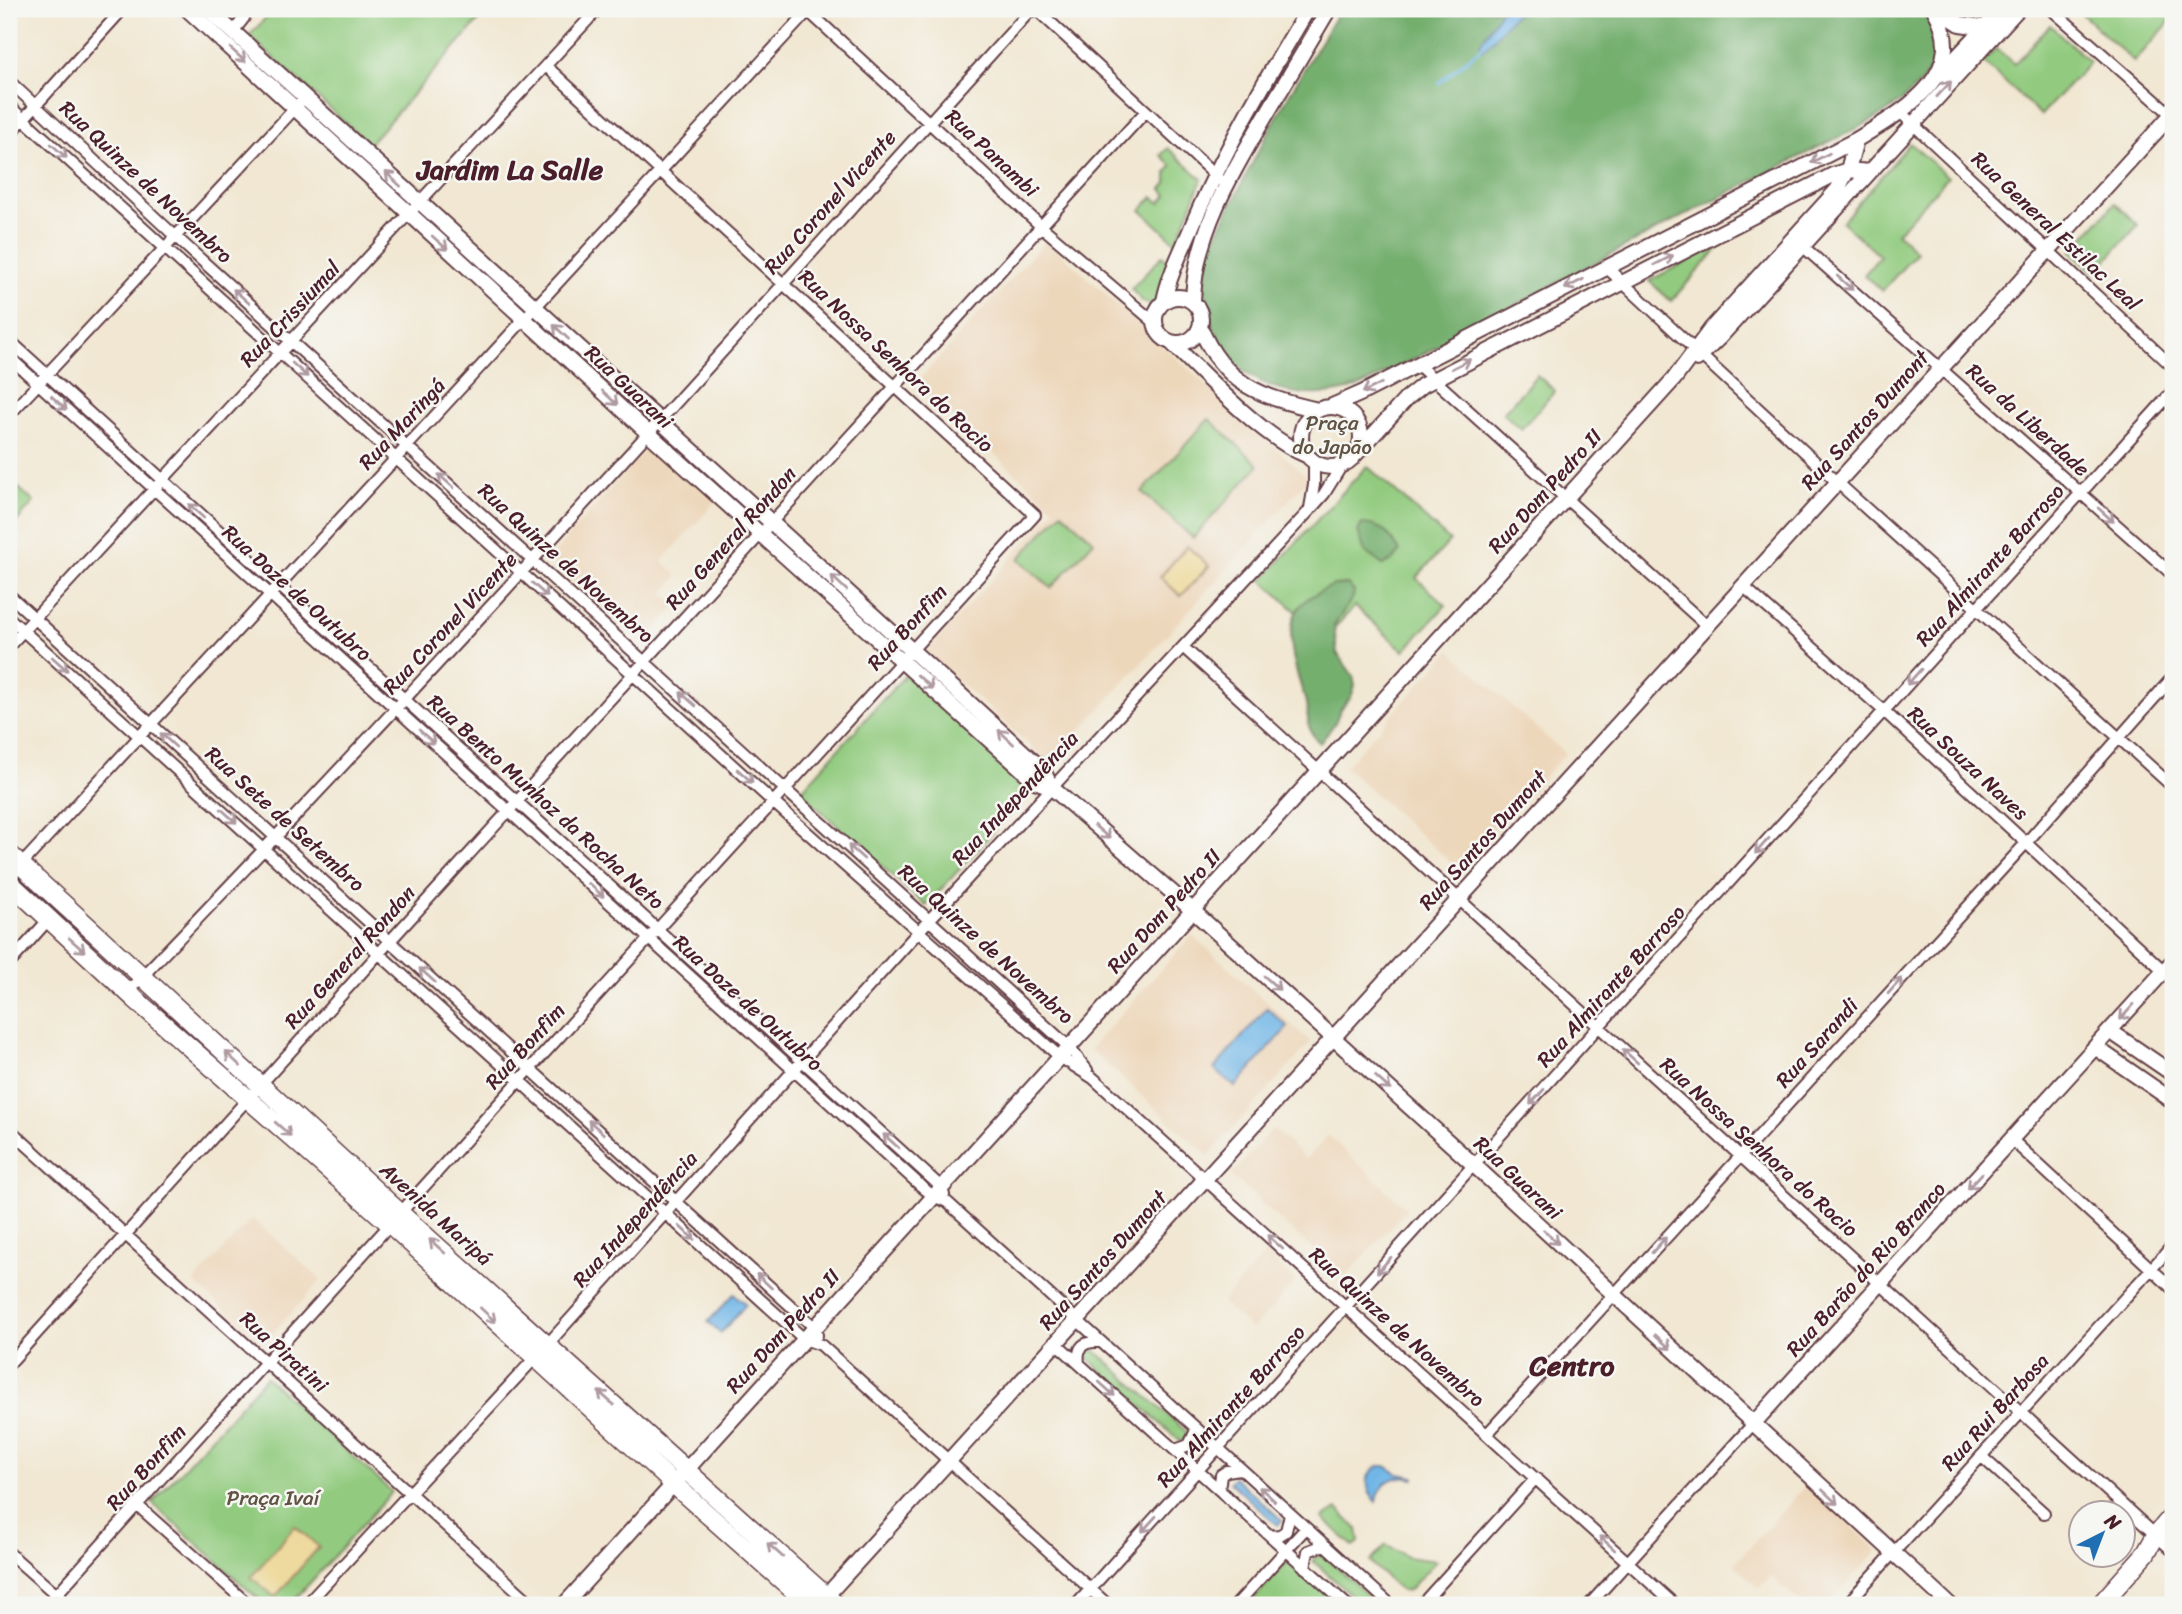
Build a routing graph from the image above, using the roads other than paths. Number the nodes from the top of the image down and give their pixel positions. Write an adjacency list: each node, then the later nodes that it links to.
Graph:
1 (123, 9): 21 (street)
2 (187, 9): 20 (street, Rua Guarani, one-way to 20)
3 (208, 9): 16 (street, Rua Guarani)
4 (244, 9): 16 (street)
5 (808, 9): 27 (street, Rua Panambi); 31 (street, Rua Maringá)
6 (1034, 9): 23 (street); 27 (street, Rua Coronel Vicente)
7 (1308, 9): 34 (street)
8 (1936, 9): 14 (street); 19 (street)
9 (2002, 9): 14 (street)
10 (2018, 9): 15 (street, Rua Dom Pedro II)
11 (2051, 9): 25 (street)
12 (593, 11): 17 (street, Rua Crissiumal)
13 (1323, 11): 35 (street)
14 (1984, 28): 15 (street); 19 (street)
15 (2000, 29): 28 (street, Rua Dom Pedro II, one-way to 15)
16 (233, 32): 20 (street, Rua Guarani)
17 (546, 66): 31 (street, Rua Nossa Senhora do Rocio); 36 (street, Rua Crissiumal)
18 (9, 81): 21 (street, Rua Quinze de Novembro)
19 (1932, 83): 24 (street)
20 (301, 102): 36 (street, Rua Guarani, one-way to 20); 37 (street, Rua Guarani); 39 (street)
21 (36, 105): 26 (street); 39 (street, Rua Quinze de Novembro)
22 (9, 106): 26 (street, Rua Quinze de Novembro)
23 (1146, 111): 34 (street); 38 (street, Rua General Rondon)
24 (1900, 111): 28 (street, Rua General Estilac Leal); 30 (street)
25 (2173, 115): 42 (street, Rua Santos Dumont)
26 (23, 119): 29 (street); 41 (street, Rua Quinze de Novembro, one-way to 41)
27 (929, 122): 38 (street, Rua Panambi); 45 (street, Rua Coronel Vicente)
28 (1913, 123): 33 (street, Rua Dom Pedro II); 42 (street, Rua General Estilac Leal)
29 (9, 135)
30 (1856, 139): 32 (street, Rua Dom Pedro II); 43 (street, one-way to 43)
31 (661, 170): 45 (street, Rua Nossa Senhora do Rocio); 48 (street, Rua Maringá)
32 (1848, 170): 33 (street); 40 (street, Rua Dom Pedro II); 44 (street, one-way to 32)
33 (1869, 172): 40 (street, Rua Dom Pedro II)
34 (1215, 174): 35 (street); 46 (street)
35 (1227, 186): 47 (street)
36 (419, 203): 37 (street, Rua Crissiumal); 48 (street, Rua Guarani)
37 (408, 214): 49 (street, Rua Guarani, one-way to 49); 53 (street, Rua Crissiumal)
38 (1042, 227): 50 (street, Rua Panambi); 64 (street, Rua General Rondon)
39 (176, 237): 41 (street); 53 (street, Rua Quinze de Novembro, one-way to 39)
40 (1798, 241): 56 (street, Rua Dom Pedro II); 60 (street, Rua da Liberdade, one-way to 60)
41 (166, 248): 55 (street, Rua Quinze de Novembro); 61 (street)
42 (2048, 250): 59 (street, Rua General Estilac Leal); 60 (street, Rua Santos Dumont)
43 (1606, 267): 44 (street); 58 (street, one-way to 58)
44 (1621, 282): 56 (street); 62 (street, one-way to 44)
45 (783, 283): 64 (street, Rua Nossa Senhora do Rocio); 68 (street, Rua Coronel Vicente)
46 (1164, 301): 47 (street); 50 (street)
47 (1193, 302): 51 (street)
48 (534, 307): 49 (street, Rua Maringá); 68 (street, Rua Guarani, one-way to 48)
49 (524, 319): 69 (street, Rua Guarani, one-way to 69); 70 (street, Rua Maringá)
50 (1154, 322): 54 (street)
51 (1200, 327): 54 (street); 66 (street)
52 (9, 340): 61 (street, Rua Bento Munhoz da Rocha Neto)
53 (291, 341): 55 (street, Rua Crissiumal); 70 (street, Rua Quinze de Novembro)
54 (1171, 342): 73 (street)
55 (281, 352): 72 (street, Rua Quinze de Novembro, one-way to 72); 75 (street, Rua Crissiumal)
56 (1697, 353): 76 (street); 79 (street, Rua Dom Pedro II)
57 (9, 358): 63 (street, Rua Doze de Outubro)
58 (1418, 365): 62 (street); 66 (street, one-way to 66)
59 (2173, 367)
60 (1941, 368): 76 (street, Rua Santos Dumont); 78 (street, Rua da Liberdade)
61 (46, 374): 63 (street); 75 (street, Rua Bento Munhoz da Rocha Neto)
62 (1434, 379): 71 (street); 79 (street)
63 (37, 383): 67 (street); 77 (street, Rua Doze de Outubro, one-way to 77)
64 (895, 386): 81 (street, Rua Nossa Senhora do Rocio); 82 (street, Rua General Rondon)
65 (2173, 391): 78 (street, Rua Almirante Barroso)
66 (1324, 409): 71 (street); 73 (street)
67 (9, 415)
68 (657, 421): 69 (street, Rua Coronel Vicente); 82 (street, Rua Guarani)
69 (647, 432): 83 (street, Rua Guarani); 84 (street, Rua Coronel Vicente)
70 (408, 446): 72 (street, Rua Maringá); 84 (street, Rua Quinze de Novembro, one-way to 70)
71 (1355, 456): 74 (street)
72 (397, 458): 85 (street, Rua Quinze de Novembro); 88 (street, Rua Maringá)
73 (1310, 458): 74 (street); 80 (street)
74 (1342, 465): 80 (street, Rua Independência)
75 (162, 480): 77 (street, Rua Crissiumal); 88 (street, Rua Bento Munhoz da Rocha Neto, one-way to 75)
76 (1837, 482): 87 (street, Rua Santos Dumont); 91 (street)
77 (153, 489): 90 (street, Rua Doze de Outubro); 93 (street, Rua Crissiumal)
78 (2081, 493): 86 (street, Rua da Liberdade, one-way to 86); 91 (street, Rua Almirante Barroso)
79 (1567, 498): 94 (street); 109 (street, Rua Dom Pedro II)
80 (1309, 511): 97 (street, Rua Independência)
81 (1035, 515): 98 (street, Rua Bonfim)
82 (772, 522): 83 (street, Rua General Rondon); 98 (street, Rua Guarani, one-way to 82)
83 (761, 535): 99 (street, Rua General Rondon); 100 (street, Rua Guarani)
84 (534, 559): 85 (street, Rua Coronel Vicente); 99 (street, Rua Quinze de Novembro)
85 (522, 574): 101 (street, Rua Quinze de Novembro, one-way to 101); 103 (street, Rua Coronel Vicente)
86 (2173, 575)
87 (1742, 585): 94 (street, Rua Santos Dumont); 105 (street, Rua Souza Naves)
88 (279, 586): 90 (street, Rua Maringá); 103 (street, Rua Bento Munhoz da Rocha Neto)
89 (9, 595): 93 (street, Rua Sete de Setembro)
90 (270, 595): 104 (street, Rua Doze de Outubro); 106 (street, Rua Maringá)
91 (1977, 609): 105 (street, Rua Almirante Barroso, one-way to 105); 108 (street)
92 (9, 618): 95 (street, Rua Sete de Setembro)
93 (34, 618): 95 (street, Rua Crissiumal); 106 (street, Rua Sete de Setembro)
94 (1706, 625): 120 (street, Rua Santos Dumont)
95 (22, 631): 96 (street, Rua Crissiumal); 107 (street, Rua Sete de Setembro, one-way to 107)
96 (9, 646)
97 (1183, 647): 109 (street, Rua Nossa Senhora do Rocio); 110 (street, Rua Independência)
98 (912, 650): 100 (street, Rua Bonfim); 110 (street, Rua Guarani, one-way to 98)
99 (646, 661): 101 (street, Rua General Rondon); 112 (street, Rua Quinze de Novembro, one-way to 99)
100 (901, 661): 110 (street, Rua Guarani, one-way to 110); 112 (street, Rua Bonfim)
101 (634, 675): 113 (street, Rua General Rondon); 114 (street, Rua Quinze de Novembro, one-way to 114)
102 (2173, 677): 108 (street, Rua Sarandi)
103 (405, 700): 104 (street, Rua Coronel Vicente); 113 (street, Rua Bento Munhoz da Rocha Neto)
104 (396, 709): 115 (street, Rua Doze de Outubro, one-way to 115); 116 (street, Rua Coronel Vicente)
105 (1884, 711): 117 (street, Rua Souza Naves); 133 (street, Rua Almirante Barroso, one-way to 133)
106 (151, 724): 107 (street, Rua Maringá); 116 (street, Rua Sete de Setembro, one-way to 106)
107 (140, 736): 118 (street, Rua Sete de Setembro, one-way to 118); 119 (street, Rua Maringá)
108 (2119, 738): 111 (street); 117 (street, Rua Sarandi)
109 (1320, 772): 120 (street, Rua Nossa Senhora do Rocio); 121 (street, Rua Dom Pedro II)
110 (1051, 787): 121 (street, Rua Guarani, one-way to 121); 123 (street, Rua Independência)
111 (2173, 787)
112 (786, 789): 114 (street, Rua Bonfim); 123 (street, Rua Quinze de Novembro, one-way to 112)
113 (516, 801): 115 (street, Rua General Rondon); 124 (street, Rua Bento Munhoz da Rocha Neto)
114 (774, 802): 124 (street, Rua Bonfim); 125 (street, Rua Quinze de Novembro)
115 (508, 811): 126 (street, Rua Doze de Outubro, one-way to 126); 127 (street, Rua General Rondon)
116 (275, 837): 118 (street, Rua Coronel Vicente); 127 (street, Rua Sete de Setembro)
117 (2026, 843): 130 (street, Rua Souza Naves); 148 (street, Rua Sarandi, one-way to 117)
118 (264, 848): 128 (street, Rua Sete de Setembro); 131 (street, Rua Coronel Vicente)
119 (14, 871): 122 (main road, Avenida Maripá); 131 (main road, Avenida Maripá)
120 (1458, 899): 133 (street, Rua Nossa Senhora do Rocio); 135 (street, Rua Santos Dumont)
121 (1192, 911): 135 (street, Rua Guarani, one-way to 135); 137 (street, Rua Dom Pedro II)
122 (49, 919): 129 (street); 132 (main road, Avenida Maripá, one-way to 132)
123 (930, 919): 125 (street, Rua Independência); 137 (street, Rua Quinze de Novembro)
124 (657, 929): 126 (street, Rua Bonfim); 138 (street, Rua Bento Munhoz da Rocha Neto)
125 (918, 932): 137 (street, Rua Quinze de Novembro); 138 (street, Rua Independência)
126 (649, 938): 140 (street, Rua Bonfim); 141 (street, Rua Doze de Outubro)
127 (390, 941): 128 (street, Rua General Rondon); 140 (street, Rua Sete de Setembro, one-way to 127)
128 (379, 953): 143 (street, Rua Sete de Setembro); 144 (street, Rua General Rondon)
129 (9, 964)
130 (2169, 966): 134 (street, Rua Barão do Rio Branco, one-way to 134)
131 (143, 977): 132 (main road); 144 (main road, Avenida Maripá, one-way to 131)
132 (127, 991): 144 (main road, Avenida Maripá)
133 (1599, 1027): 148 (street, Rua Nossa Senhora do Rocio, one-way to 133); 149 (street, Rua Almirante Barroso, one-way to 149)
134 (2110, 1031): 136 (street, Rua Barão do Rio Branco); 142 (street)
135 (1333, 1037): 149 (street, Rua Guarani, one-way to 149); 150 (street, Rua Santos Dumont)
136 (2095, 1047): 139 (street); 147 (street, Rua Barão do Rio Branco)
137 (1065, 1052): 150 (street, Rua Quinze de Novembro); 151 (street, Rua Dom Pedro II)
138 (803, 1061): 141 (street, Rua Independência); 151 (street, Rua Bento Munhoz da Rocha Neto, one-way to 138)
139 (2119, 1063): 142 (street); 145 (street)
140 (531, 1068): 143 (street, Rua Bonfim); 152 (street, Rua Sete de Setembro, one-way to 140)
141 (794, 1070): 151 (street, Rua Doze de Outubro); 152 (street, Rua Independência)
142 (2173, 1075)
143 (520, 1080): 153 (street, Rua Sete de Setembro); 154 (street, Rua Bonfim)
144 (255, 1092): 154 (main road, Avenida Maripá); 155 (street, Rua General Rondon)
145 (2173, 1101)
146 (9, 1129): 155 (street, Rua Piratini)
147 (2012, 1140): 157 (street); 158 (street, Rua Barão do Rio Branco, one-way to 158)
148 (1740, 1156): 158 (street, Rua Nossa Senhora do Rocio); 160 (street, Rua Sarandi, one-way to 148)
149 (1475, 1166): 160 (street, Rua Guarani, one-way to 160); 161 (street, Rua Almirante Barroso, one-way to 161)
150 (1205, 1179): 161 (street, Rua Quinze de Novembro, one-way to 150); 162 (street, Rua Santos Dumont)
151 (940, 1195): 162 (street, Rua Doze de Outubro); 163 (street, Rua Dom Pedro II)
152 (677, 1201): 153 (street, Rua Independência); 163 (street, Rua Sete de Setembro, one-way to 152)
153 (666, 1213): 163 (street, Rua Sete de Setembro, one-way to 163); 166 (street, Rua Independência)
154 (396, 1219): 166 (main road, Avenida Maripá); 167 (street, Rua Bonfim)
155 (125, 1235): 167 (street, Rua Piratini); 169 (street, Rua General Rondon)
156 (2173, 1245): 157 (street, Rua Rui Barbosa)
157 (2152, 1268): 159 (street); 170 (street, Rua Rui Barbosa)
158 (1880, 1282): 170 (street, Rua Nossa Senhora do Rocio); 171 (street, Rua Barão do Rio Branco)
159 (2173, 1289)
160 (1613, 1296): 171 (street, Rua Guarani, one-way to 171); 173 (street, Rua Sarandi)
161 (1347, 1307): 173 (street, Rua Quinze de Novembro); 174 (street, Rua Almirante Barroso)
162 (1076, 1321): 164 (street, Rua Doze de Outubro); 165 (street, Rua Santos Dumont)
163 (809, 1333): 177 (street); 180 (street, Rua Dom Pedro II)
164 (1099, 1342): 168 (street); 172 (street, Rua Doze de Outubro)
165 (1056, 1343): 168 (street); 177 (street, Rua Santos Dumont)
166 (541, 1351): 180 (main road, Avenida Maripá); 184 (street, Rua Independência)
167 (267, 1362): 184 (street, Rua Piratini); 186 (street, Rua Bonfim)
168 (1079, 1363): 175 (street, one-way to 175)
169 (9, 1364)
170 (2020, 1412): 176 (street, Rua Rui Barbosa); 192 (street, Rua Nossa Senhora do Rocio)
171 (1752, 1425): 196 (street, Rua Guarani, one-way to 196); 197 (street, Rua Barão do Rio Branco)
172 (1196, 1430): 174 (street, Rua Doze de Outubro); 175 (street)
173 (1487, 1434): 181 (street, Rua Quinze de Novembro)
174 (1217, 1449): 178 (street, Rua Doze de Outubro); 179 (street, Rua Almirante Barroso)
175 (1175, 1450): 179 (street)
176 (1981, 1456): 187 (street); 196 (street, Rua Rui Barbosa)
177 (949, 1461): 200 (street); 202 (street, Rua Santos Dumont)
178 (1240, 1469): 183 (street); 188 (street, Rua Doze de Outubro, one-way to 178)
179 (1198, 1471): 183 (street); 200 (street, Rua Almirante Barroso, one-way to 200)
180 (680, 1477): 182 (main road, Avenida Maripá); 185 (main road, Avenida Maripá); 208 (street, Rua Dom Pedro II)
181 (1536, 1478): 197 (street, Rua Quinze de Novembro, one-way to 181); 215 (street)
182 (705, 1487): 185 (main road); 199 (main road, Avenida Maripá, one-way to 182)
183 (1219, 1490): 191 (street)
184 (410, 1493): 206 (street, Rua Independência); 207 (street, Rua Piratini)
185 (688, 1497): 199 (main road, Avenida Maripá)
186 (137, 1505): 201 (street, Rua Bonfim); 205 (street)
187 (2044, 1513)
188 (1290, 1514): 190 (street, Rua Doze de Outubro); 191 (street)
189 (2173, 1515): 192 (main road)
190 (1306, 1528): 193 (street, Rua Doze de Outubro); 194 (street)
191 (1270, 1536): 194 (street)
192 (2166, 1539): 220 (main road)
193 (1324, 1545): 198 (street); 214 (street, Rua Doze de Outubro)
194 (1286, 1550): 198 (street); 212 (street)
195 (9, 1553): 201 (street)
196 (1893, 1554): 218 (street, Rua Rui Barbosa); 219 (street, Rua Guarani)
197 (1628, 1562): 216 (street, Rua Barão do Rio Branco); 217 (street, Rua Quinze de Novembro)
198 (1305, 1568): 213 (street)
199 (801, 1586): 202 (main road, Avenida Maripá); 209 (main road, Avenida Maripá)
200 (1090, 1589): 210 (street, Rua Almirante Barroso); 211 (street)
201 (56, 1595): 203 (street, Rua Bonfim); 204 (street)
202 (826, 1602)
203 (47, 1605)
204 (68, 1605)
205 (249, 1605)
206 (306, 1605)
207 (533, 1605)
208 (564, 1605)
209 (810, 1605)
210 (1076, 1605)
211 (1108, 1605)
212 (1236, 1605)
213 (1347, 1605)
214 (1390, 1605)
215 (1421, 1605)
216 (1589, 1605)
217 (1675, 1605)
218 (1846, 1605)
219 (1950, 1605)
220 (2100, 1605)

